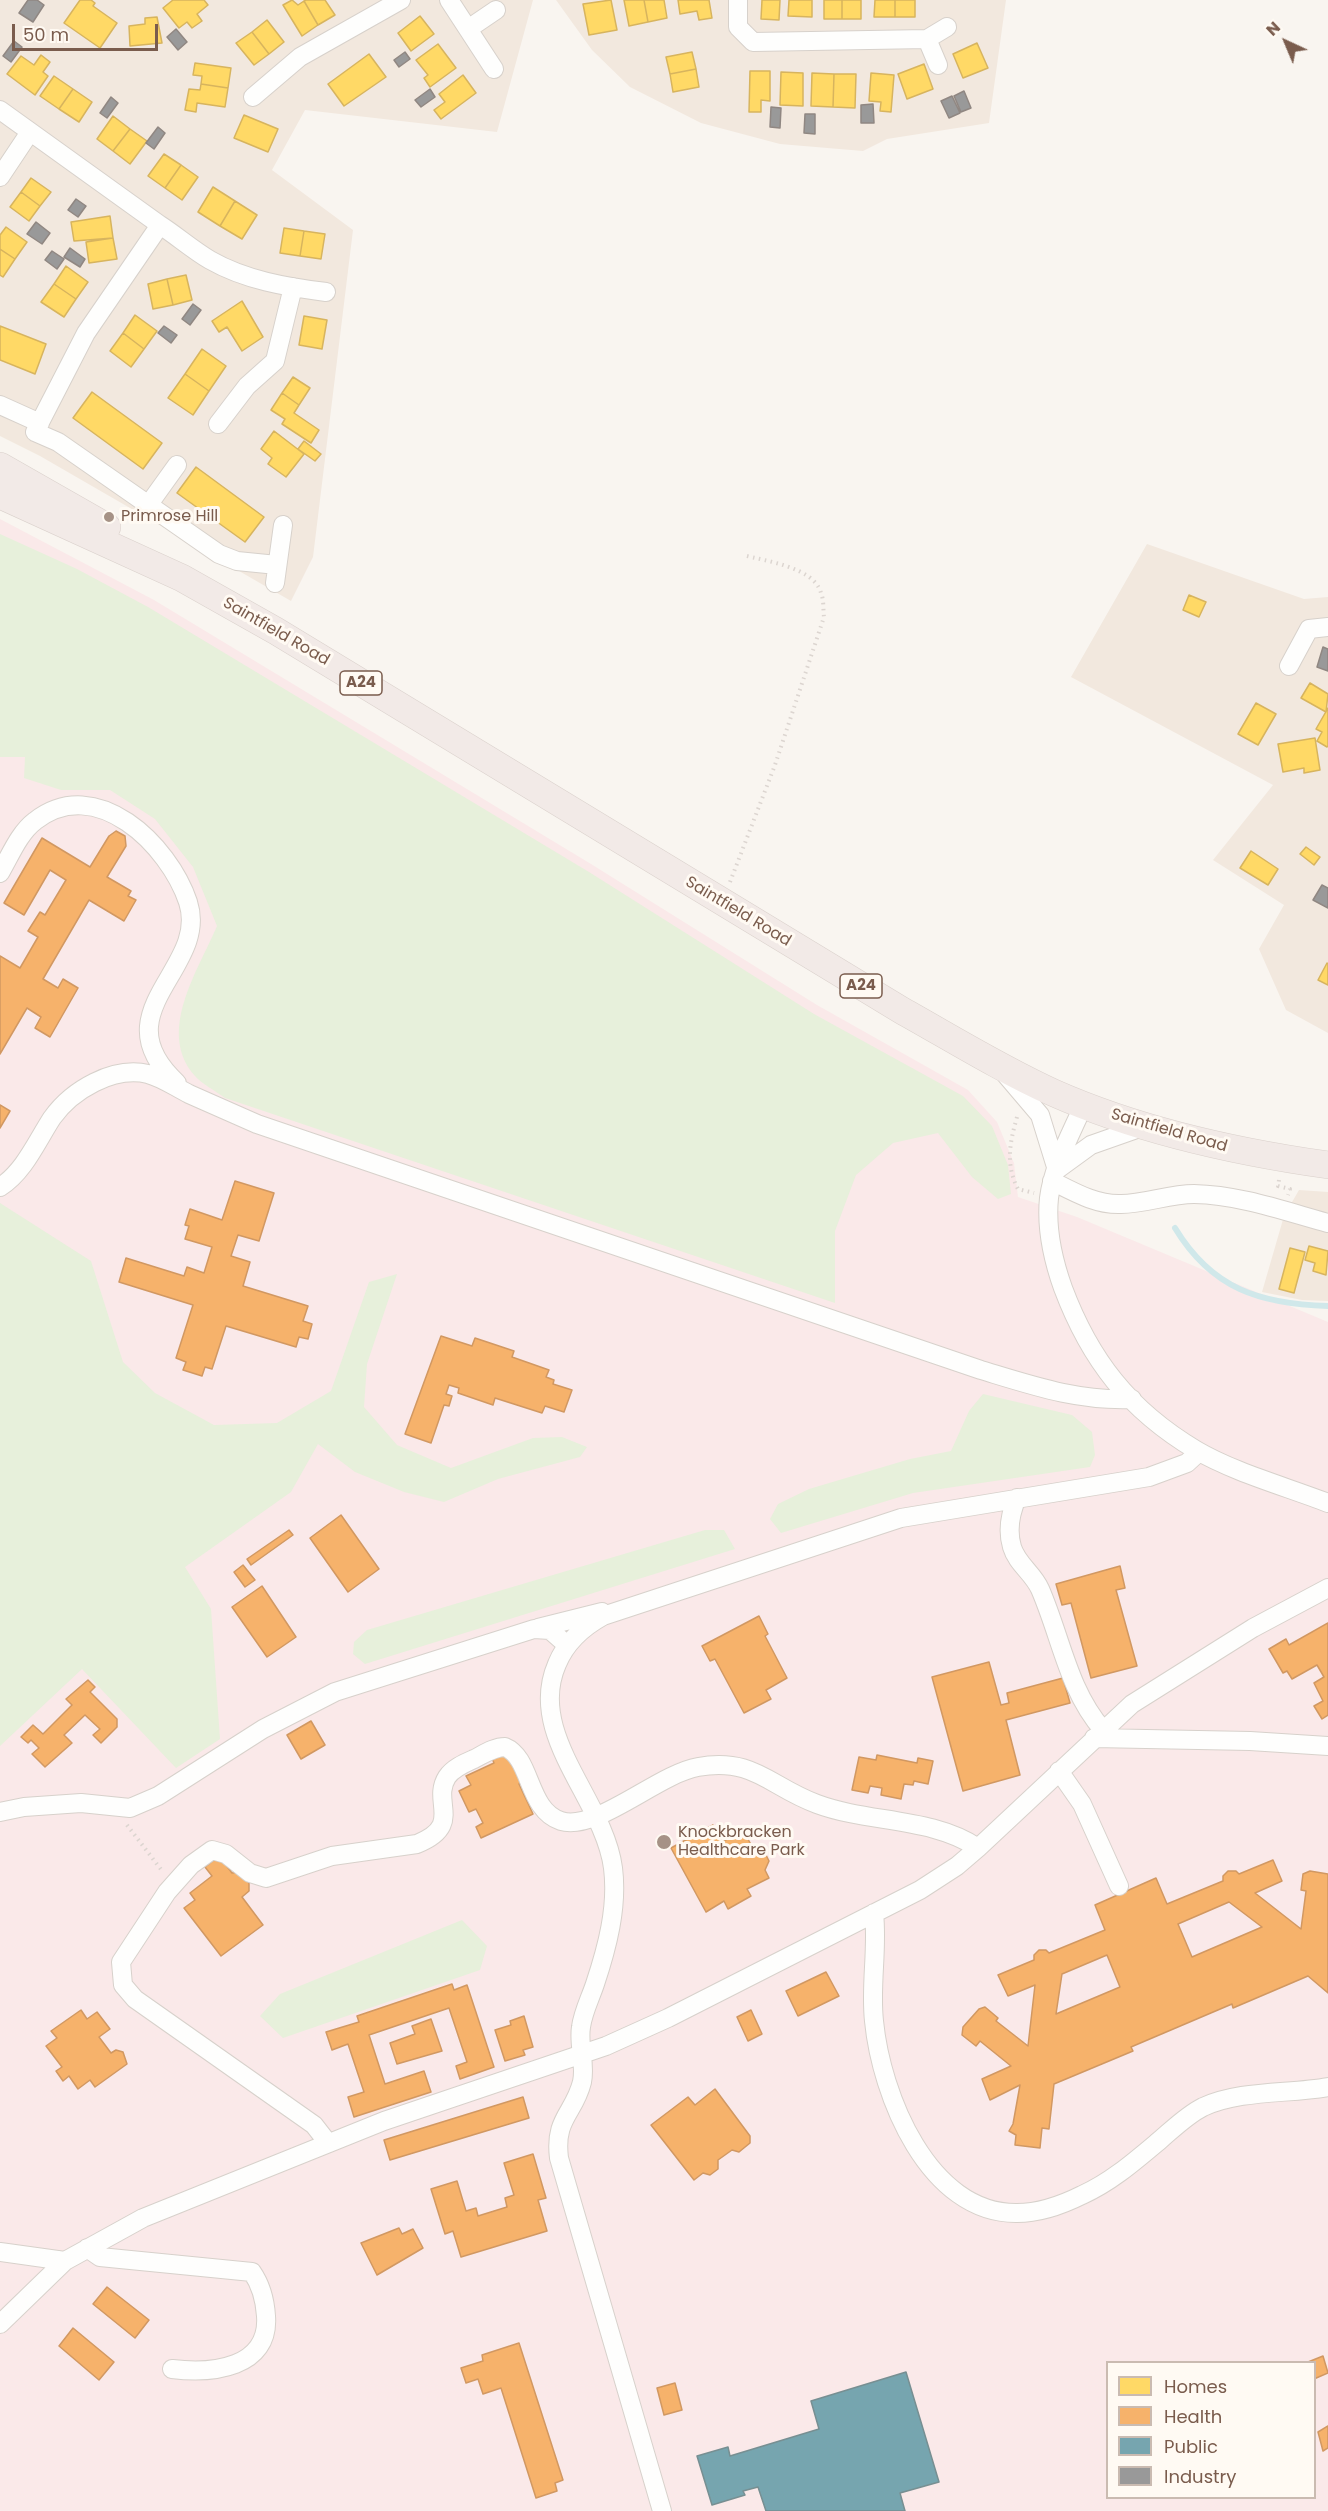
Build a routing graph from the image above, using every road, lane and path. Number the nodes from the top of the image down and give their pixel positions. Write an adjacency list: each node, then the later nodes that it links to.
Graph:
1 (401, 0): 10 (street)
2 (449, 0): 6 (street)
3 (738, 0): 7 (street)
4 (496, 10): 6 (street)
5 (947, 27): 7 (street)
6 (468, 29): 9 (street)
7 (927, 39): 8 (street)
8 (938, 65)
9 (494, 69)
10 (254, 97)
11 (0, 110): 12 (street)
12 (30, 132): 13 (street); 14 (street)
13 (0, 177)
14 (160, 225): 15 (street); 18 (street)
15 (292, 288): 16 (street); 19 (street)
16 (326, 292)
17 (0, 405): 18 (street)
18 (40, 423): 23 (street)
19 (218, 423)
20 (177, 465): 23 (street)
21 (0, 466): 27 (highway, Saintfield Road / A24)
22 (0, 495): 27 (highway, Saintfield Road / A24)
23 (149, 504): 26 (street)
24 (283, 525): 26 (street)
25 (743, 555): 32 (path)
26 (277, 564): 28 (street)
27 (182, 578): 32 (highway, Saintfield Road / A24)
28 (275, 583)
29 (1328, 627): 30 (street)
30 (1289, 666)
31 (0, 873): 34 (street)
32 (721, 901): 33 (highway, Saintfield Road / A24)
33 (990, 1060): 35 (highway, Saintfield Road / A24); 39 (street)
34 (187, 1093): 40 (street); 42 (street)
35 (1084, 1104): 37 (highway, Saintfield Road / A24); 39 (street)
36 (1018, 1112): 39 (path)
37 (1147, 1125): 38 (highway, Saintfield Road / A24); 39 (street)
38 (1328, 1165)
39 (1053, 1182): 41 (street); 42 (street)
40 (0, 1187)
41 (1328, 1223)
42 (1132, 1400): 43 (street)
43 (1199, 1452): 44 (street); 45 (street)
44 (1017, 1498): 47 (street); 50 (street)
45 (1328, 1503)
46 (1328, 1588): 50 (street)
47 (620, 1610): 48 (street); 49 (street)
48 (534, 1629): 49 (street); 55 (street)
49 (567, 1645): 57 (street)
50 (1098, 1734): 51 (street); 52 (street)
51 (1328, 1746)
52 (1059, 1771): 58 (street); 60 (street)
53 (0, 1798): 54 (street)
54 (24, 1807): 55 (street); 56 (street)
55 (115, 1807): 59 (path)
56 (0, 1812)
57 (596, 1817): 58 (street); 59 (street); 62 (street)
58 (978, 1848): 61 (street)
59 (173, 1885): 64 (street)
60 (1119, 1886)
61 (874, 1912): 62 (street); 63 (street)
62 (582, 2055): 64 (street); 70 (street)
63 (1328, 2087)
64 (328, 2143): 65 (street)
65 (87, 2248): 67 (street); 69 (street)
66 (0, 2252): 67 (street)
67 (65, 2261): 68 (street)
68 (0, 2324)
69 (172, 2369)
70 (662, 2511)

